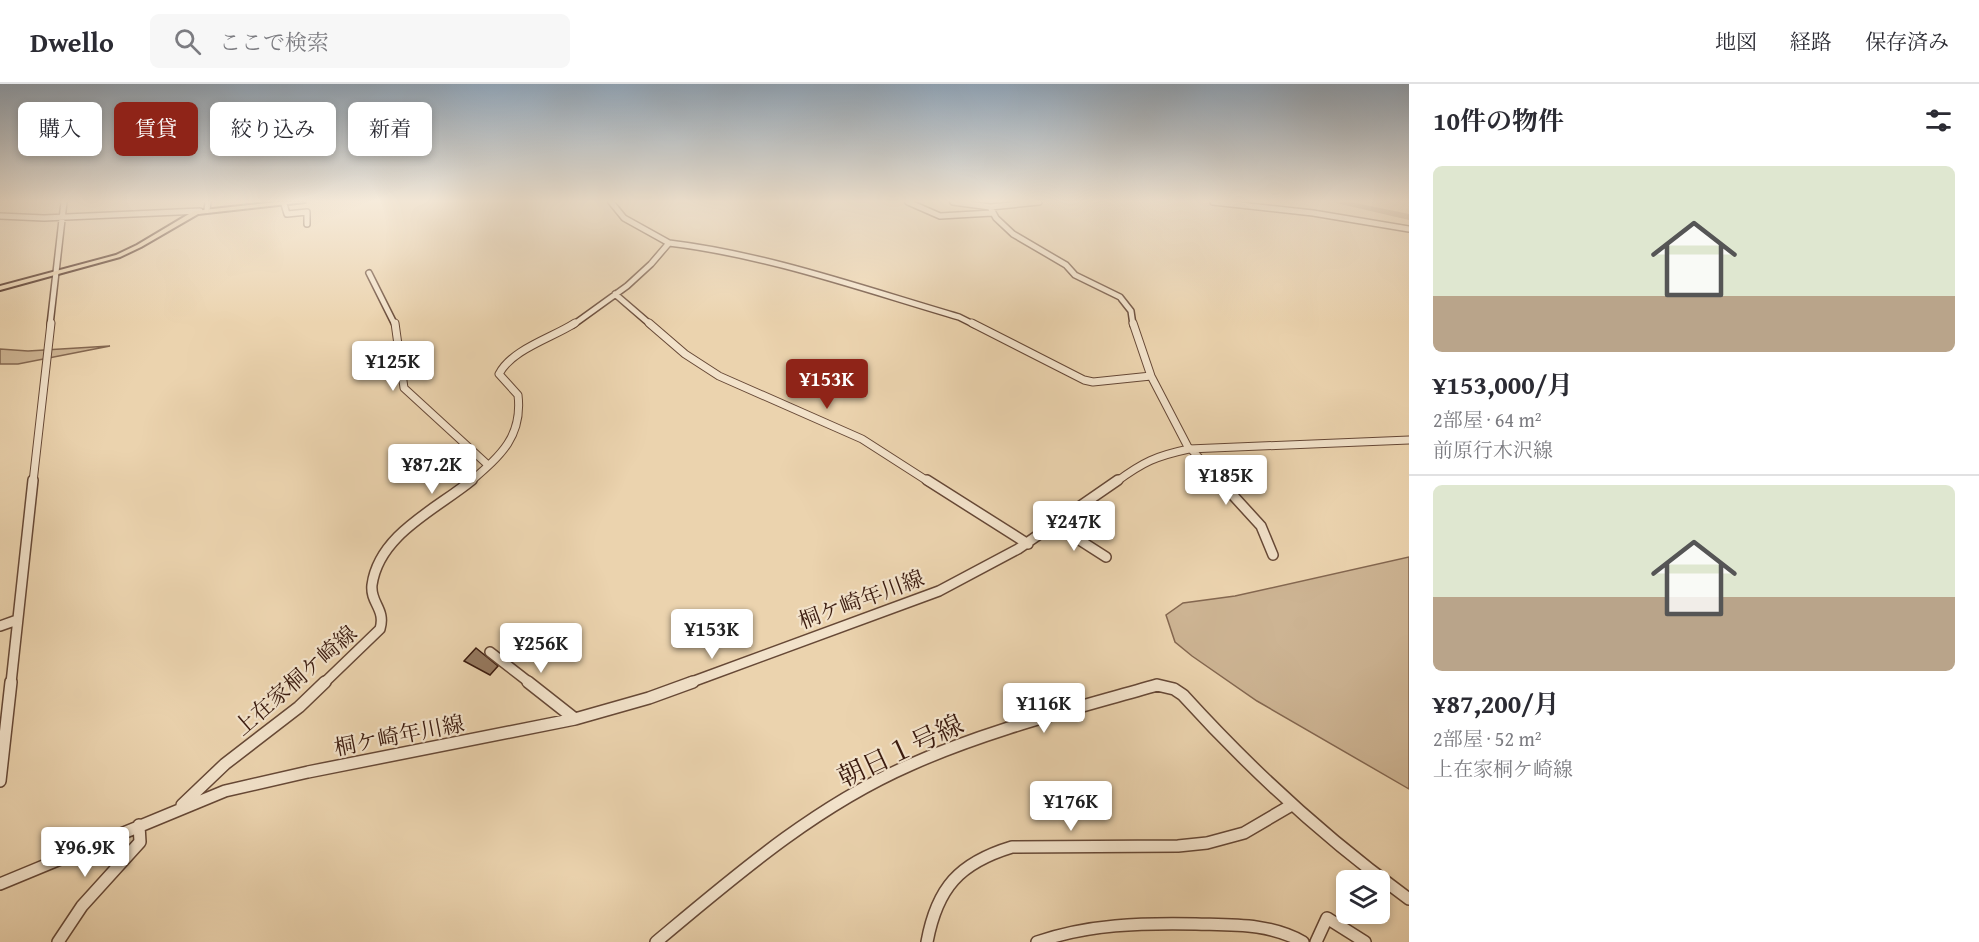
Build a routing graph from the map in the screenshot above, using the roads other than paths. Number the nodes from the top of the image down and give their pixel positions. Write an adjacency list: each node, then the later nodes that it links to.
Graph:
1 (59, 242): 6 (street)
2 (145, 242): 6 (main road)
3 (1026, 242): 9 (street)
4 (669, 243): 8 (street, 上在家桐ケ崎線); 9 (street)
5 (369, 273): 12 (street)
6 (55, 275): 7 (main road); 17 (street)
7 (0, 288)
8 (615, 294): 12 (street, 上在家桐ケ崎線); 14 (street)
9 (1151, 376): 11 (street)
10 (1409, 440): 11 (street, 桐ケ崎年川線)
11 (1190, 449): 13 (street, 桐ケ崎年川線); 15 (street)
12 (488, 465): 23 (street, 上在家桐ケ崎線)
13 (1056, 525): 14 (street, 桐ケ崎年川線); 16 (street)
14 (1028, 544): 20 (street, 桐ケ崎年川線)
15 (1273, 555)
16 (1106, 557)
17 (17, 620): 18 (street); 21 (street)
18 (0, 626)
19 (490, 652): 20 (street)
20 (575, 719): 23 (street, 桐ケ崎年川線)
21 (0, 781)
22 (1290, 806): 26 (street, 朝日１号線); 28 (street, 朝日１号線); 29 (street)
23 (177, 809): 24 (street, 桐ケ崎年川線)
24 (139, 825): 25 (street, 桐ケ崎年川線); 27 (street)
25 (0, 884)
26 (1409, 899)
27 (58, 942)
28 (656, 942)
29 (927, 942)
30 (1036, 942): 31 (street)
31 (1303, 942)
32 (1316, 942): 33 (street)
33 (1365, 942)

